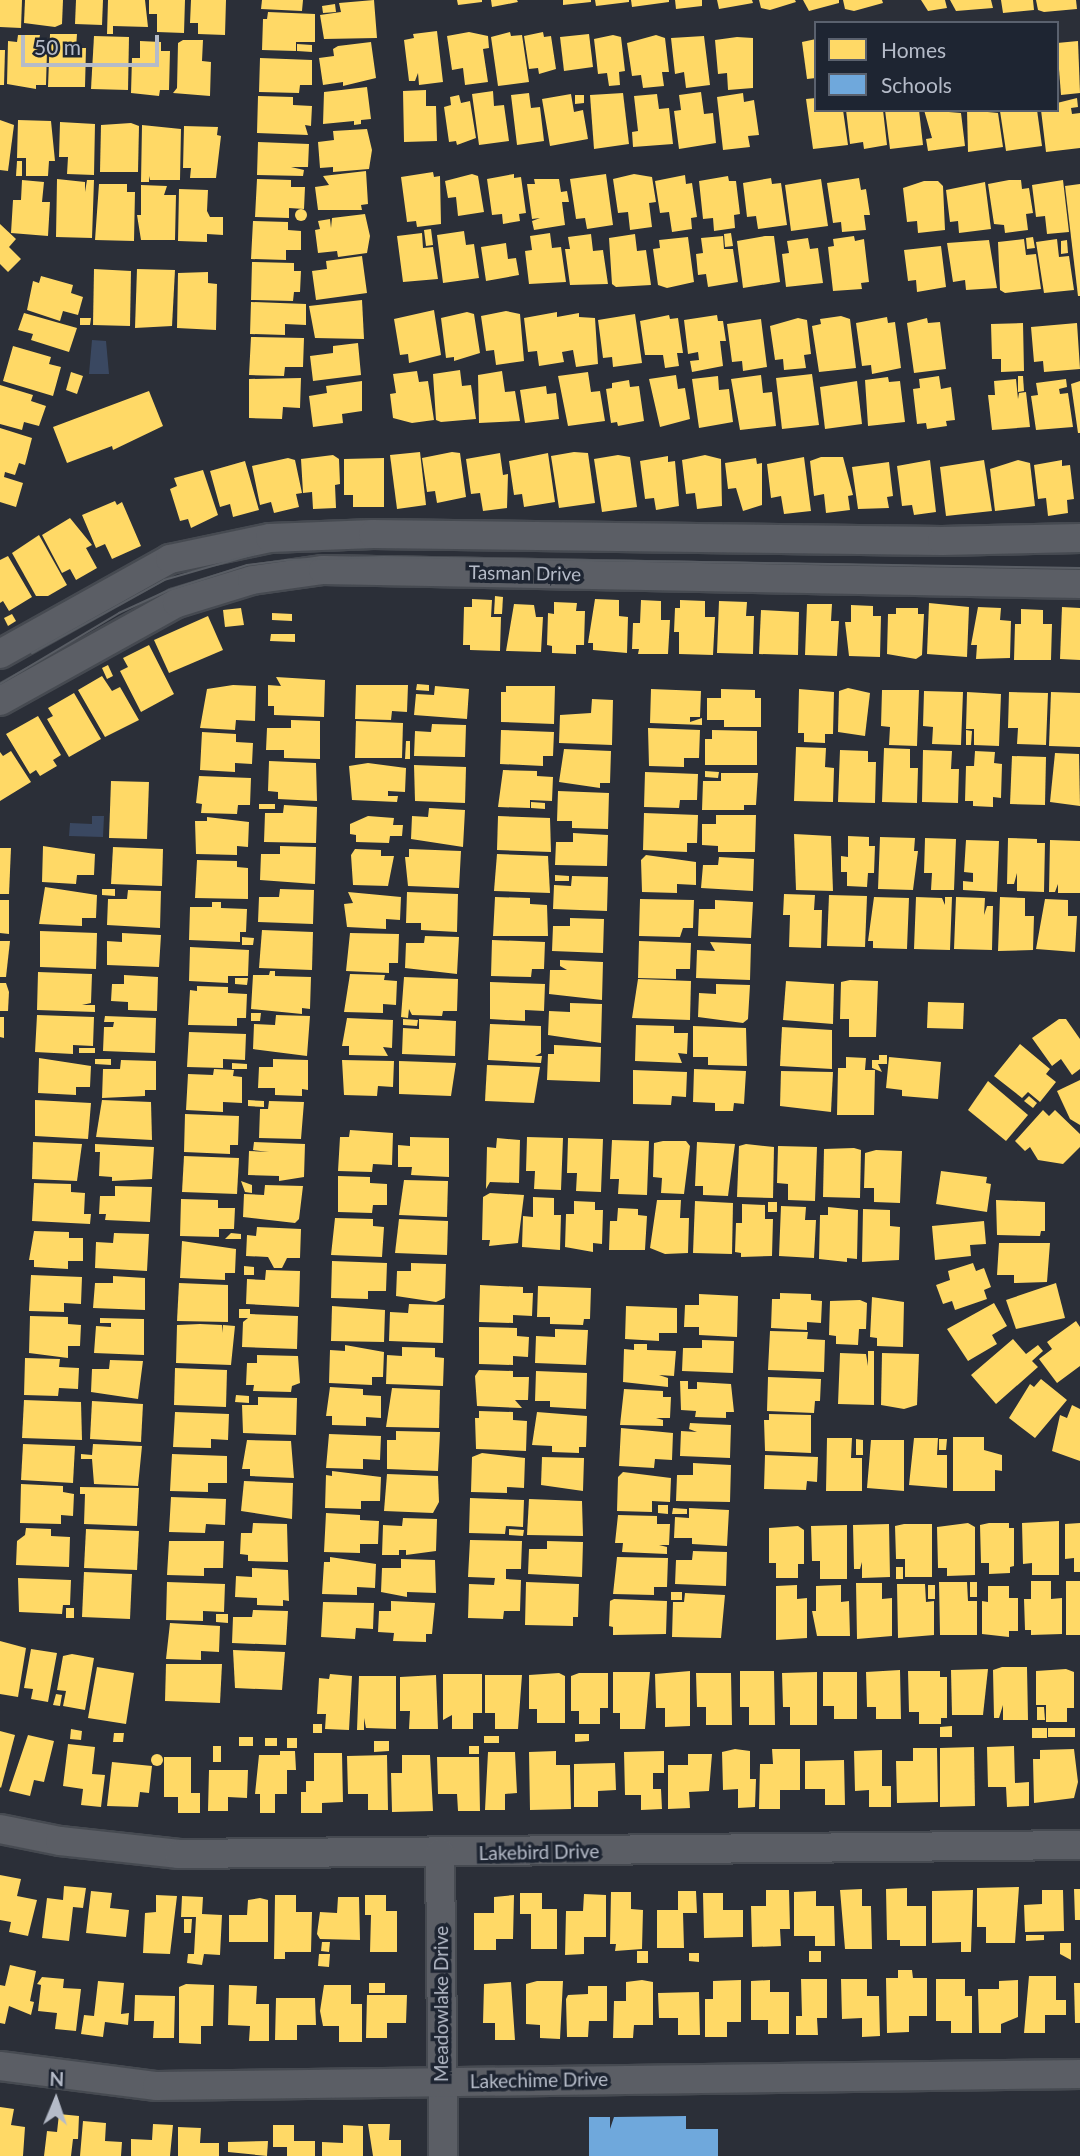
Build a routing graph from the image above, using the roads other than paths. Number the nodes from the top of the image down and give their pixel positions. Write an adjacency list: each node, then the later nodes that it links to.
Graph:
1 (1080, 538): 3 (street, Tasman Drive)
2 (1080, 584): 4 (street, Tasman Drive)
3 (0, 654)
4 (0, 701)
5 (0, 1829): 7 (street, Lakebird Drive)
6 (1080, 1845): 7 (street, Lakebird Drive)
7 (440, 1853): 10 (street, Meadowlake Drive)
8 (0, 2066): 10 (street, Lakechime Drive)
9 (1080, 2074): 10 (street, Lakechime Drive)
10 (441, 2081): 11 (street, Meadowlake Drive)
11 (443, 2156)

